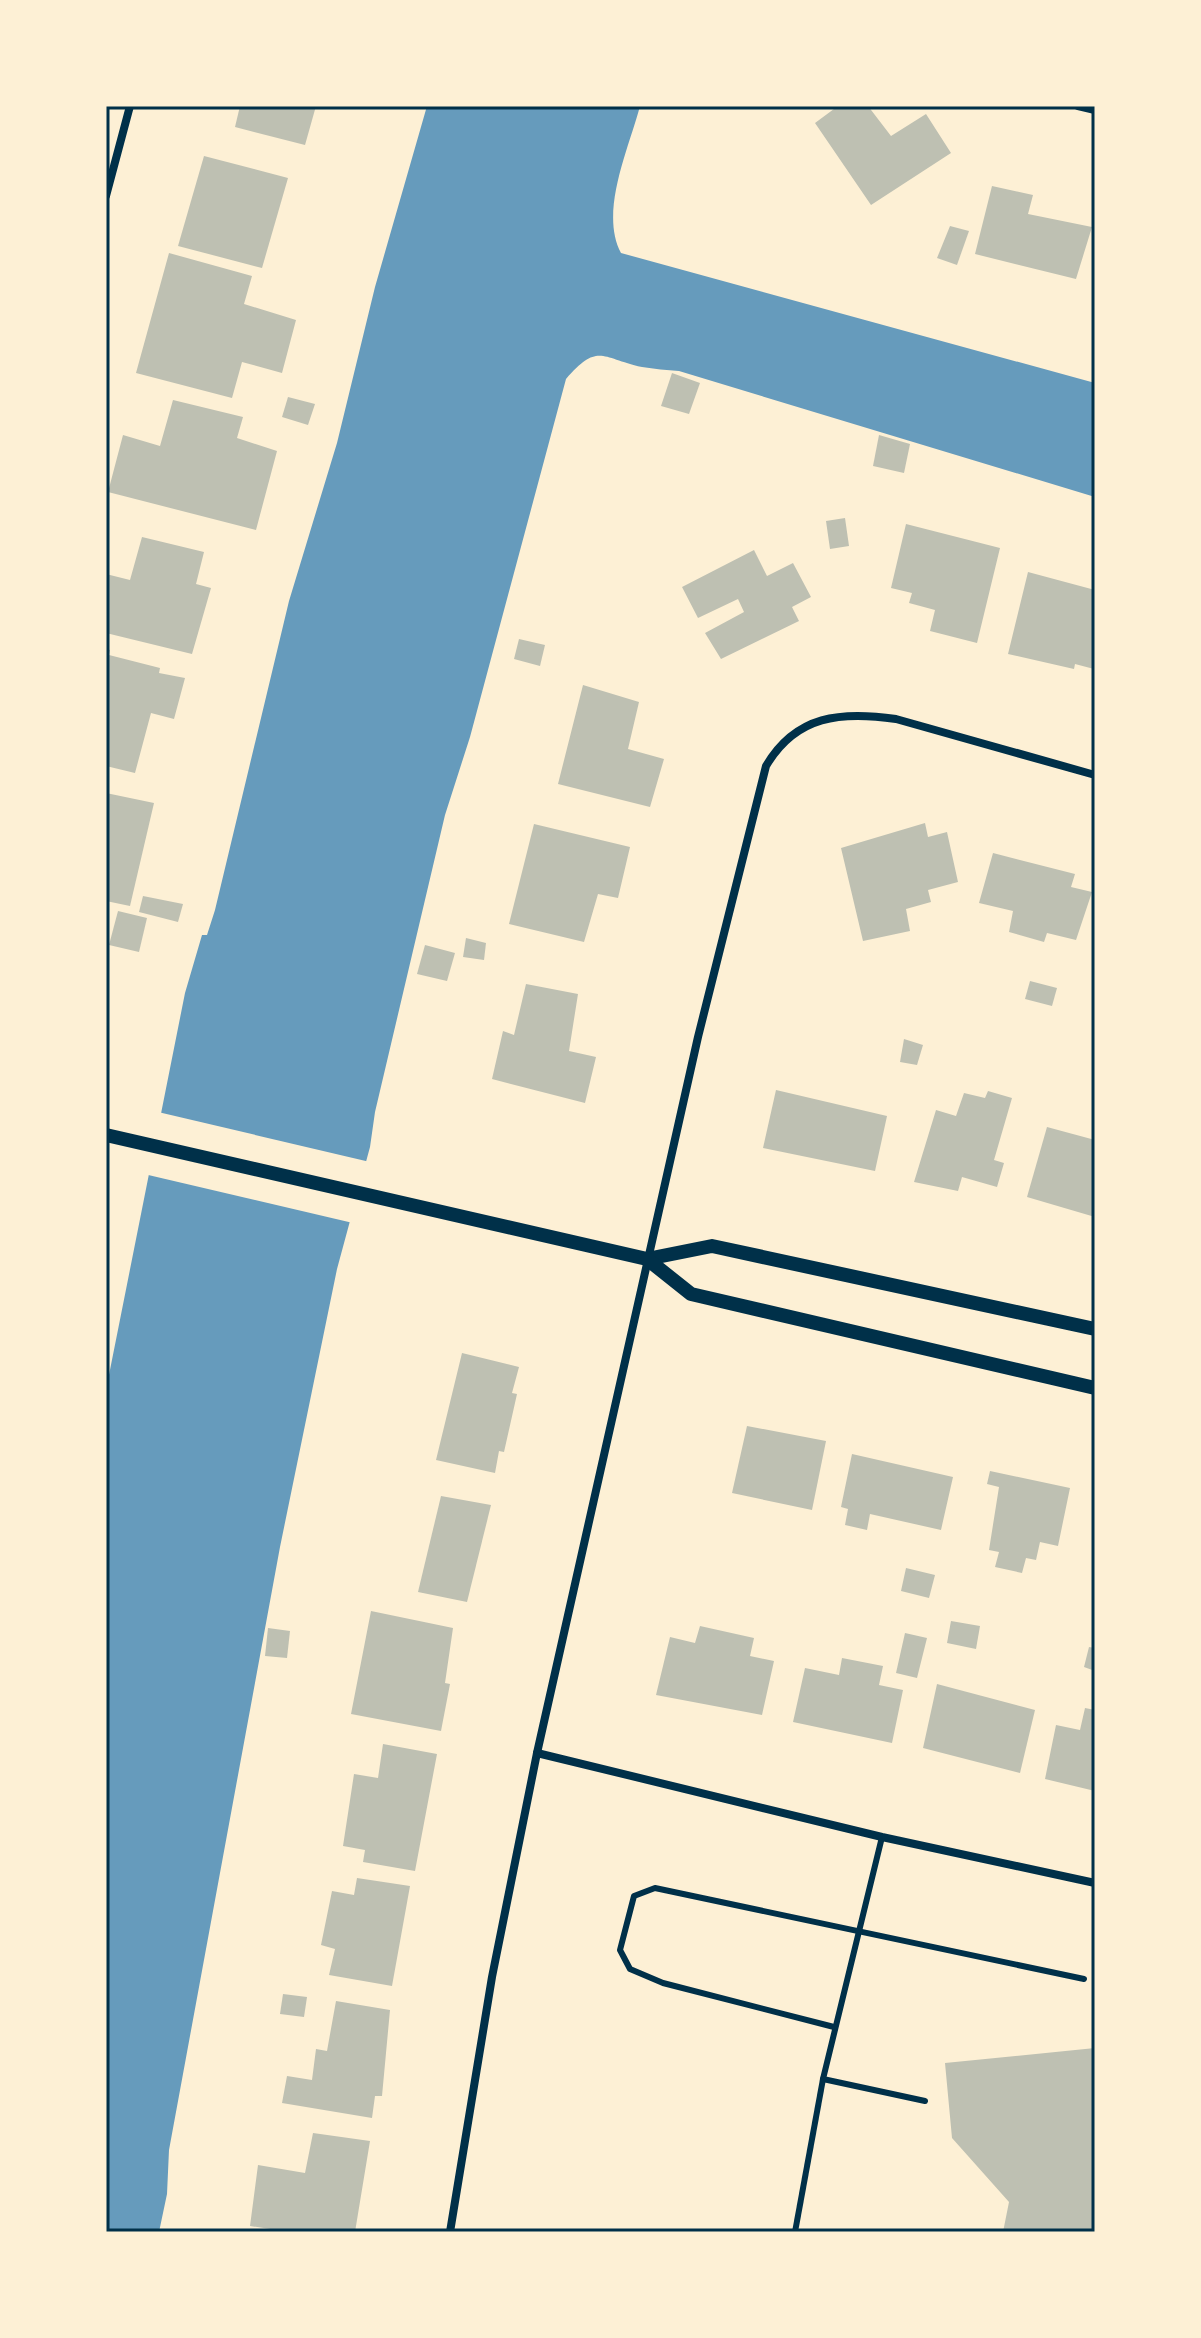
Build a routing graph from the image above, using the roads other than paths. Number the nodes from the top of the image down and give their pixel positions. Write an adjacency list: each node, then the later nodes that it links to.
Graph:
1 (130, 106): 4 (street)
2 (1078, 106): 3 (street)
3 (1095, 110)
4 (108, 181): 5 (street)
5 (106, 196)
6 (1095, 775): 8 (street)
7 (106, 1135): 8 (street)
8 (647, 1259): 9 (street); 10 (street); 11 (street)
9 (1095, 1329)
10 (1095, 1388)
11 (537, 1753): 12 (street); 19 (street)
12 (882, 1837): 13 (street); 14 (lane)
13 (1095, 1883)
14 (856, 1933): 15 (lane); 16 (lane); 16 (lane)
15 (1084, 1979)
16 (834, 2027): 17 (lane)
17 (823, 2079): 18 (lane); 20 (lane)
18 (925, 2101)
19 (450, 2232)
20 (795, 2232)

